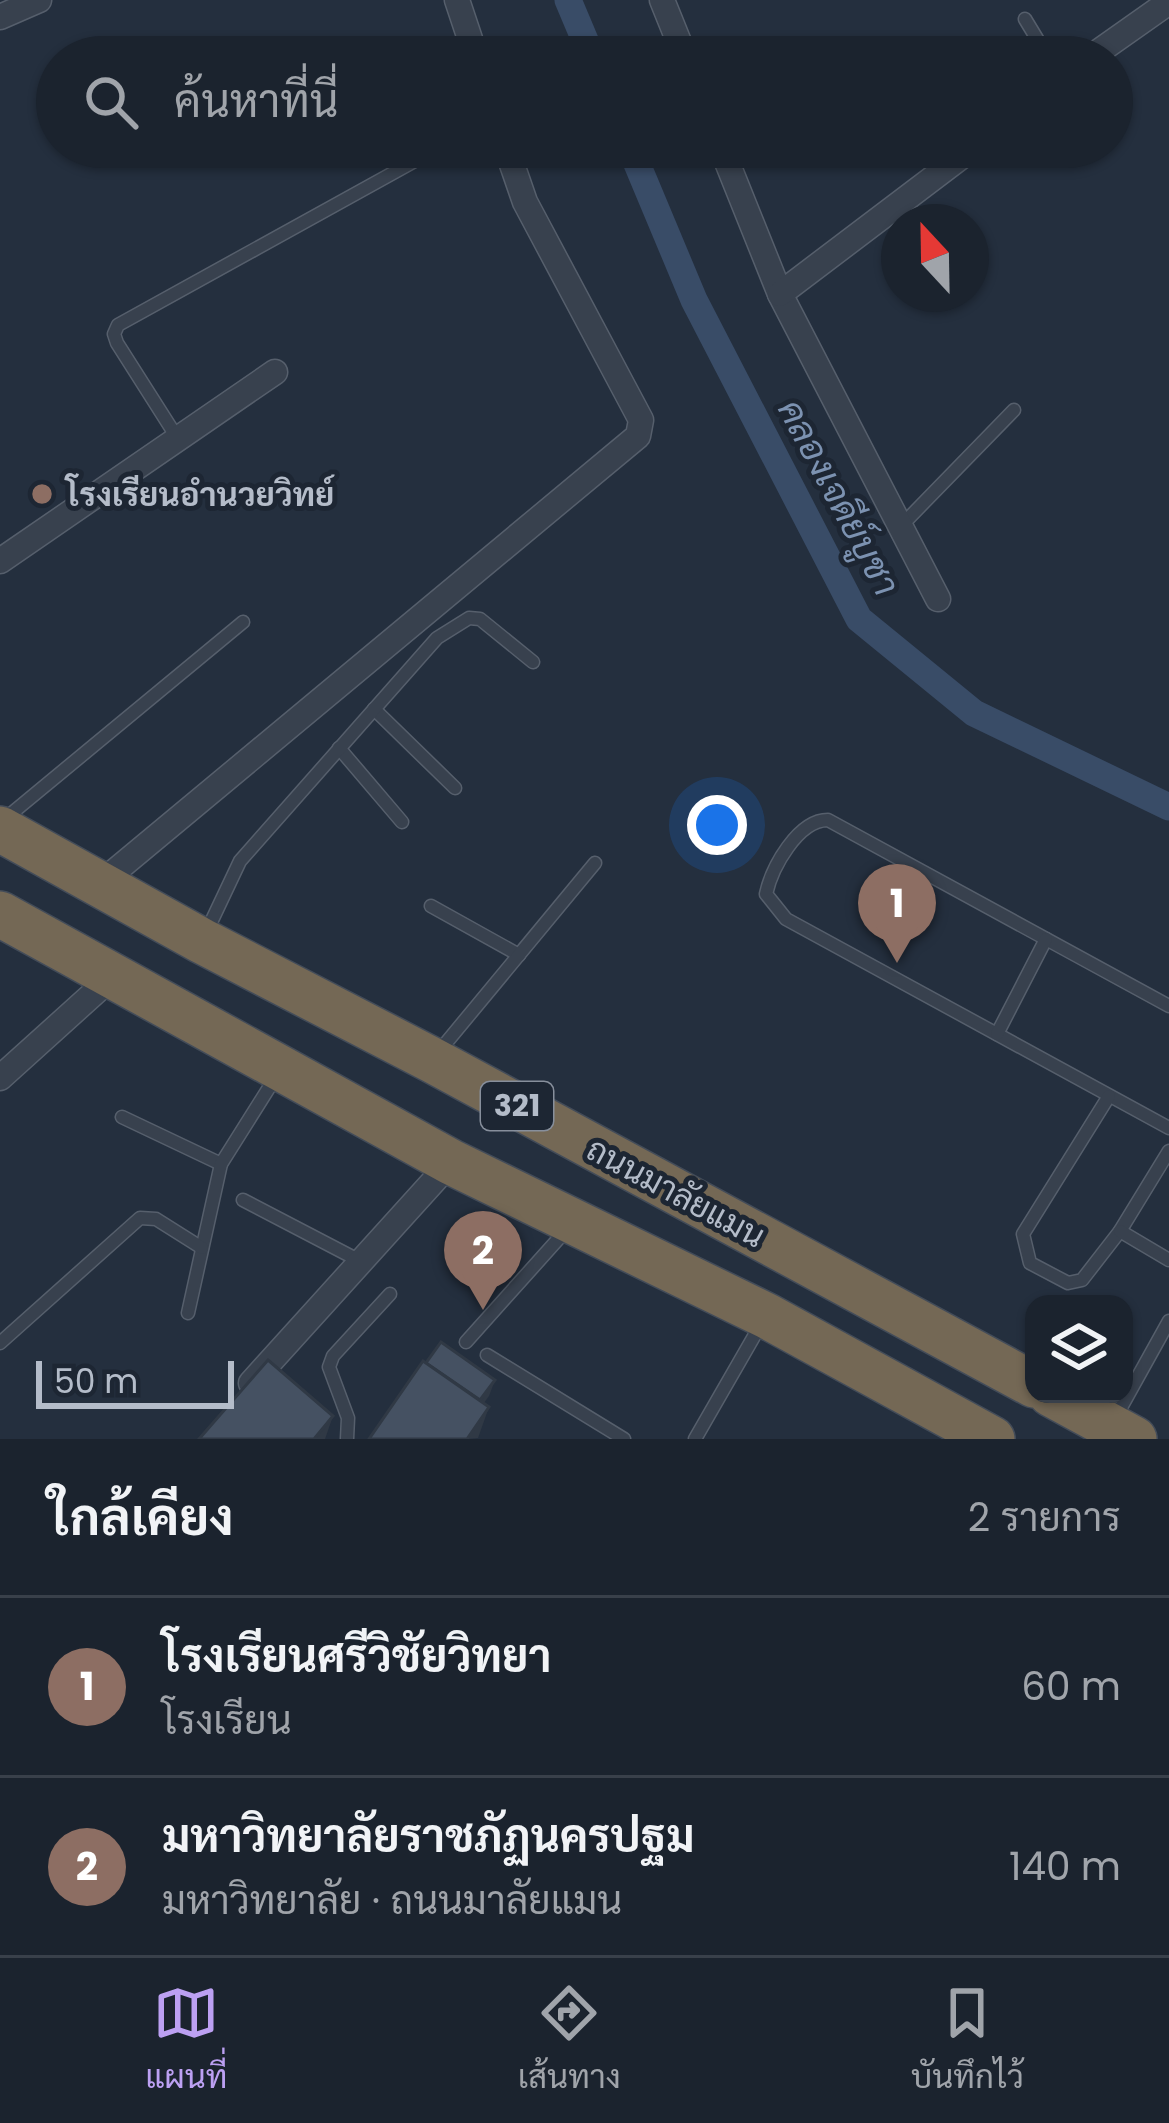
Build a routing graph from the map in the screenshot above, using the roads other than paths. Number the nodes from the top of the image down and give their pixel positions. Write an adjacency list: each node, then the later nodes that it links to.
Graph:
1 (39, 0): 5 (street)
2 (457, 0): 7 (street)
3 (662, 0): 8 (street)
4 (1169, 2): 10 (street)
5 (0, 17)
6 (1025, 20): 9 (lane)
7 (469, 36)
8 (677, 36)
9 (1035, 36)
10 (1121, 36)
11 (402, 168): 18 (lane)
12 (514, 168): 30 (street)
13 (729, 168): 15 (street)
14 (946, 168): 15 (street)
15 (780, 294): 19 (street)
16 (275, 372): 18 (street)
17 (1015, 410): 19 (lane)
18 (178, 439): 20 (street)
19 (902, 525): 21 (street)
20 (0, 561)
21 (938, 599)
22 (243, 622): 28 (lane)
23 (533, 662): 24 (lane)
24 (374, 709): 25 (lane); 26 (lane)
25 (339, 748): 27 (lane); 34 (lane)
26 (455, 788)
27 (402, 822)
28 (0, 826): 30 (highway, ถนนมาลัยแมน / 321)
29 (595, 862): 35 (lane)
30 (102, 882): 34 (highway, ถนนมาลัยแมน / 321)
31 (430, 906): 35 (lane)
32 (4, 922): 36 (highway, ถนนมาลัยแมน / 321)
33 (1046, 939): 37 (lane); 38 (lane); 38 (lane)
34 (202, 941): 39 (highway, ถนนมาลัยแมน / 321)
35 (519, 955): 39 (lane)
36 (113, 976): 40 (highway, ถนนมาลัยแมน / 321); 41 (street)
37 (1169, 1006)
38 (997, 1034): 42 (lane)
39 (432, 1060): 61 (highway, ถนนมาลัยแมน / 321)
40 (281, 1069): 46 (highway, ถนนมาลัยแมน / 321); 47 (lane)
41 (0, 1078)
42 (1109, 1096): 44 (lane); 50 (lane)
43 (122, 1117): 47 (lane)
44 (1169, 1128)
45 (1169, 1151): 50 (lane)
46 (451, 1162): 49 (highway, ถนนมาลัยแมน / 321); 53 (street)
47 (221, 1164): 51 (lane)
48 (242, 1201): 53 (lane)
49 (574, 1222): 56 (highway, ถนนมาลัยแมน / 321); 58 (lane)
50 (1120, 1232): 52 (lane)
51 (202, 1248): 55 (lane); 59 (lane)
52 (1169, 1260)
53 (361, 1262): 62 (street)
54 (390, 1294): 65 (lane)
55 (188, 1313)
56 (766, 1316): 67 (lane); 68 (highway, ถนนมาลัยแมน / 321)
57 (1169, 1321): 64 (lane)
58 (466, 1342)
59 (0, 1343)
60 (487, 1355): 66 (lane)
61 (1025, 1380)
62 (232, 1403)
63 (1068, 1403): 64 (highway)
64 (1122, 1432)
65 (347, 1439)
66 (624, 1439)
67 (695, 1439)
68 (992, 1439)

